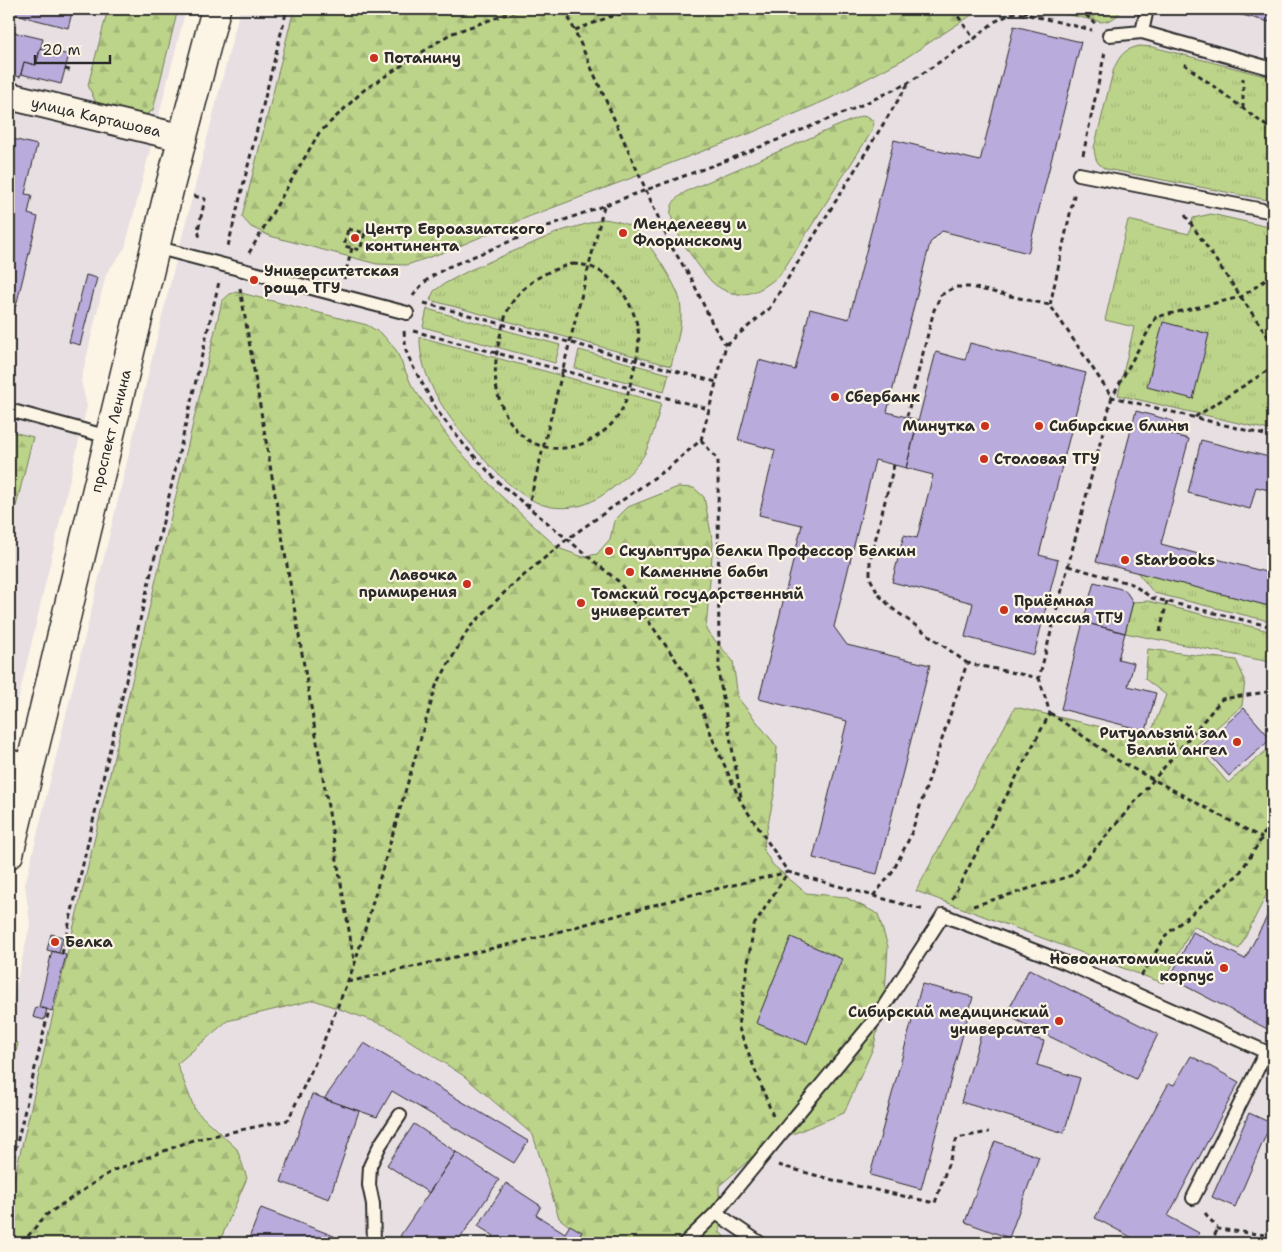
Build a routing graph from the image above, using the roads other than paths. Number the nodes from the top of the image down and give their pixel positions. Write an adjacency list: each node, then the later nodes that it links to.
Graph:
1 (216, 9): 7 (main road, проспект Ленина)
2 (1147, 9): 3 (lane)
3 (1142, 32): 4 (lane); 5 (lane)
4 (1109, 35)
5 (1273, 68)
6 (9, 96): 7 (street, улица Карташова)
7 (182, 138): 10 (main road, проспект Ленина)
8 (1079, 174): 9 (lane)
9 (1273, 212)
10 (155, 247): 11 (lane); 13 (main road, проспект Ленина)
11 (407, 313)
12 (9, 410): 13 (lane)
13 (109, 437): 14 (main road, проспект Ленина)
14 (20, 758): 15 (main road, проспект Ленина)
15 (9, 854)
16 (1270, 1053): 18 (lane); 19 (lane)
17 (400, 1115): 20 (lane)
18 (1192, 1198)
19 (716, 1213): 21 (lane); 22 (lane)
20 (374, 1243)
21 (685, 1243)
22 (760, 1243)

